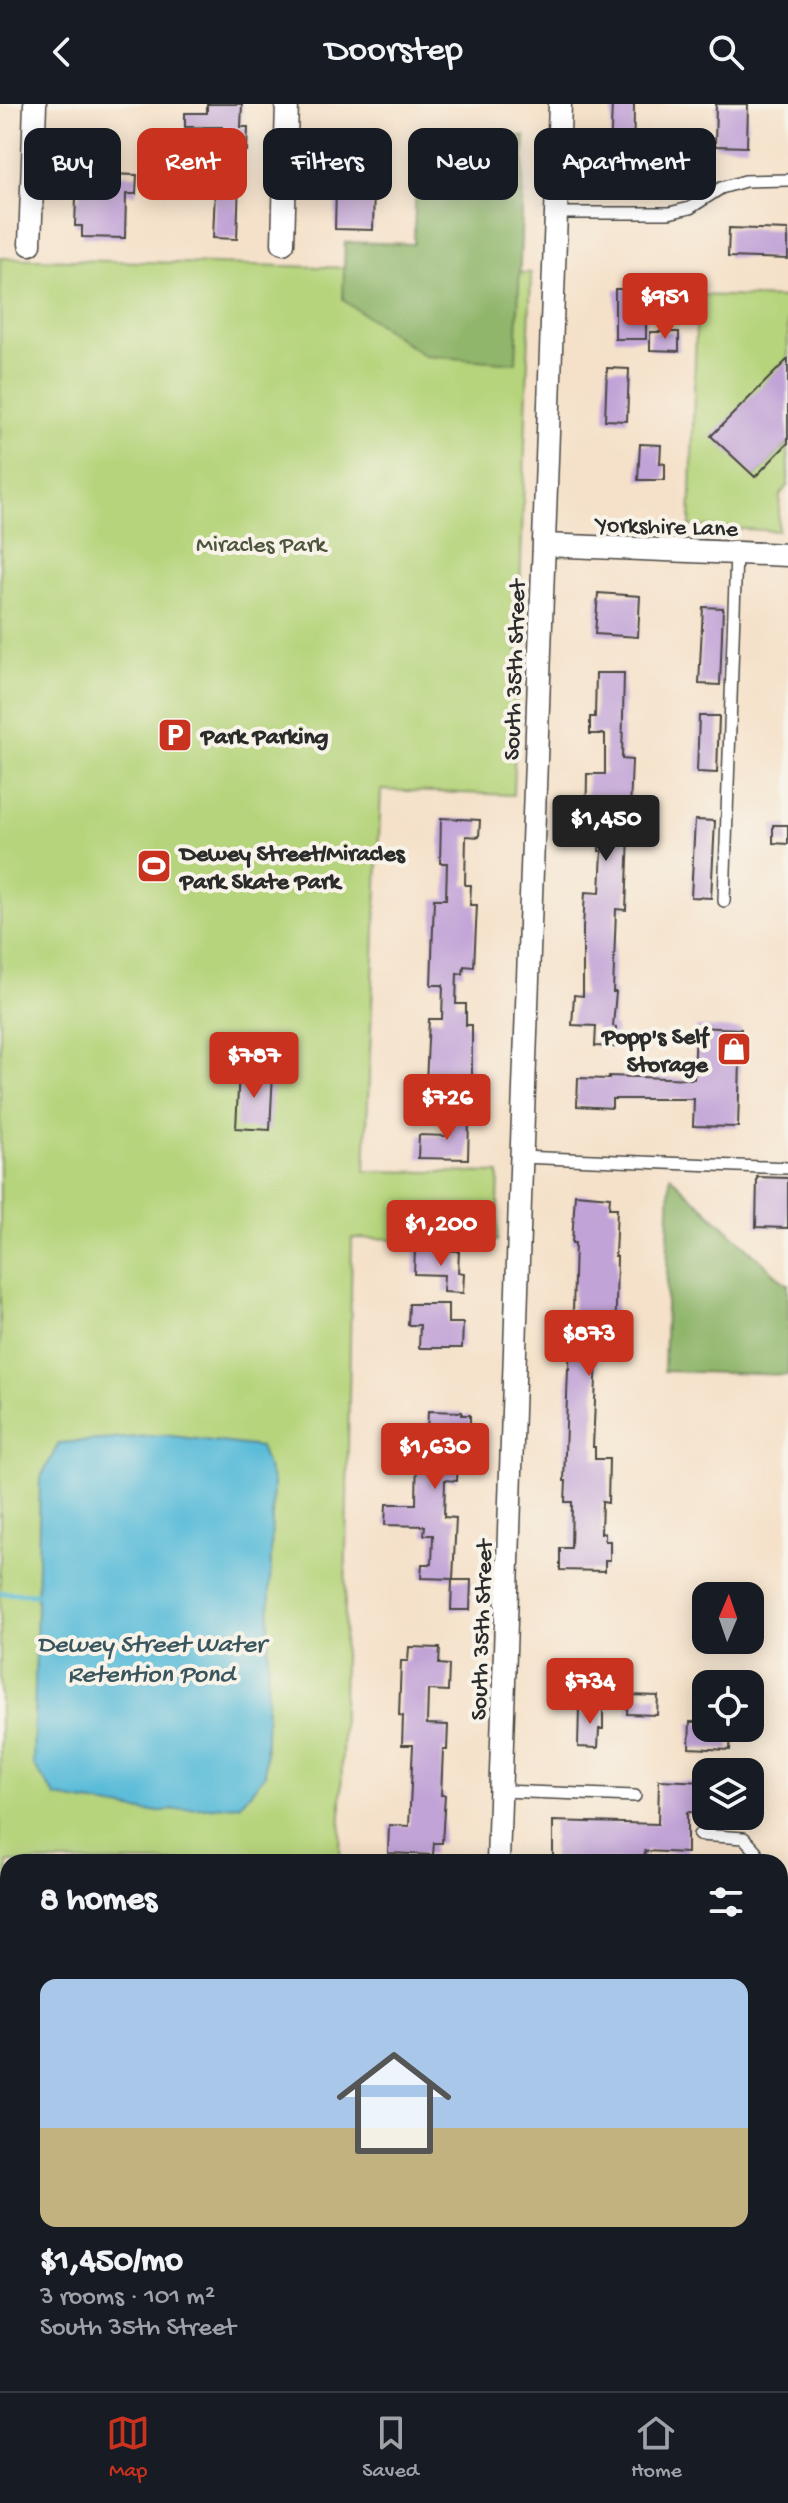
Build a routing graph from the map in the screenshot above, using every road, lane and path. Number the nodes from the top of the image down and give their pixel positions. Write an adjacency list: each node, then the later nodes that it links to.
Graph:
1 (35, 104): 7 (street)
2 (287, 104): 6 (street)
3 (560, 104): 5 (street, South 35th Street)
4 (788, 180): 5 (lane)
5 (556, 213): 8 (street, South 35th Street)
6 (283, 243)
7 (30, 244)
8 (544, 545): 9 (street, Yorkshire Lane); 12 (street, South 35th Street)
9 (736, 553): 10 (street, Yorkshire Lane); 11 (lane)
10 (788, 555)
11 (724, 901)
12 (521, 1157): 13 (lane); 14 (street, South 35th Street)
13 (788, 1168)
14 (501, 1791): 15 (lane); 17 (street, South 35th Street)
15 (635, 1796)
16 (699, 1835): 18 (lane)
17 (498, 1854)
18 (756, 1854)

